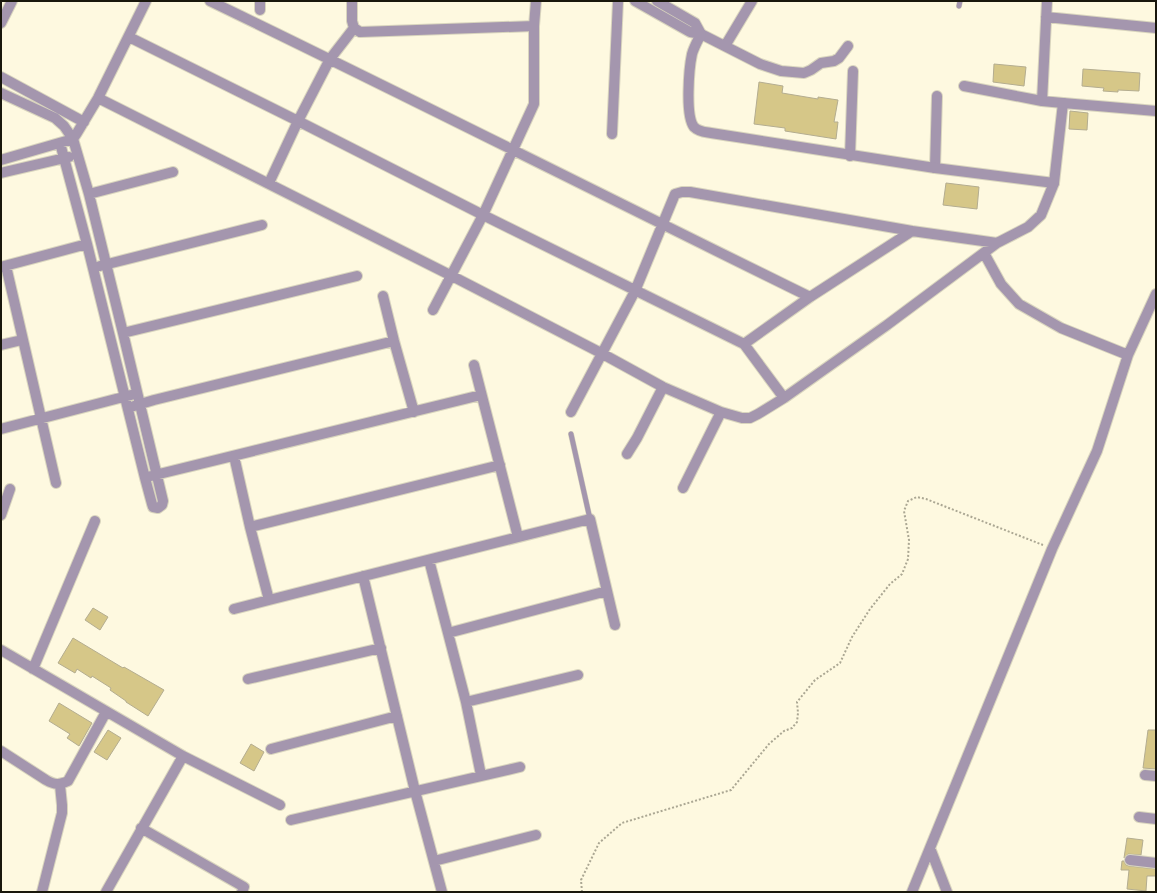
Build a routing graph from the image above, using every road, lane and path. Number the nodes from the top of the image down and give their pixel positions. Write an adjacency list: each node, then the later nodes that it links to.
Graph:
1 (12, 1): 12 (street)
2 (146, 1): 17 (street)
3 (210, 1): 20 (street)
4 (352, 1): 14 (street)
5 (536, 1): 13 (street)
6 (618, 1): 32 (street)
7 (634, 1): 16 (street)
8 (657, 1): 16 (street)
9 (752, 1): 18 (street)
10 (1047, 1): 11 (street)
11 (1046, 17): 15 (street); 27 (street)
12 (1, 23)
13 (534, 26): 14 (street); 35 (street)
14 (354, 28): 20 (street)
15 (1156, 28)
16 (701, 34): 18 (street); 37 (street)
17 (129, 37): 26 (street); 30 (street)
18 (725, 46): 19 (street)
19 (848, 46)
20 (330, 60): 30 (street); 35 (street)
21 (853, 71): 37 (street)
22 (1, 77): 31 (street)
23 (964, 86): 27 (street)
24 (1, 93): 33 (street)
25 (937, 96): 40 (street)
26 (98, 98): 31 (street); 43 (street)
27 (1042, 101): 28 (street)
28 (1063, 103): 29 (street); 44 (street)
29 (1156, 111)
30 (298, 121): 43 (street); 46 (street)
31 (84, 122): 33 (street)
32 (612, 134)
33 (73, 139): 34 (street); 36 (street)
34 (60, 143): 38 (street); 39 (street)
35 (513, 149): 46 (street); 48 (street)
36 (77, 154): 38 (street); 45 (street)
37 (850, 156): 40 (street)
38 (64, 158): 42 (street); 51 (street)
39 (1, 160)
40 (935, 168): 44 (street)
41 (173, 172): 45 (street)
42 (1, 173)
43 (269, 183): 57 (street)
44 (1054, 183): 50 (street)
45 (88, 194): 53 (street)
46 (482, 216): 57 (street); 58 (street)
47 (262, 225): 53 (street)
48 (662, 225): 49 (street); 58 (street); 61 (street)
49 (912, 231): 50 (street); 61 (street)
50 (997, 243): 52 (street)
51 (87, 244): 54 (street); 55 (street)
52 (984, 253): 69 (street); 75 (street)
53 (106, 264): 55 (street); 63 (street)
54 (4, 266): 64 (street)
55 (93, 269): 74 (street)
56 (357, 276): 63 (street)
57 (452, 276): 62 (street); 68 (street)
58 (634, 291): 66 (street); 68 (street)
59 (1156, 294): 69 (street)
60 (383, 296): 65 (street)
61 (810, 298): 66 (street)
62 (433, 310)
63 (123, 333): 72 (street)
64 (22, 340): 67 (street); 81 (street)
65 (394, 341): 76 (street); 78 (street)
66 (744, 344): 75 (street)
67 (1, 346)
68 (601, 353): 71 (street); 79 (street)
69 (1128, 355): 97 (street)
70 (474, 365): 73 (street)
71 (663, 387): 80 (street); 84 (street)
72 (137, 392): 74 (street); 76 (street)
73 (481, 395): 78 (street); 86 (street)
74 (125, 397): 77 (street); 81 (street)
75 (784, 398): 80 (street)
76 (140, 404): 77 (street); 87 (street)
77 (128, 408): 88 (street)
78 (414, 412): 85 (street)
79 (571, 412)
80 (721, 412): 90 (street)
81 (41, 419): 82 (street); 89 (street)
82 (1, 428)
83 (571, 434): 93 (lane)
84 (627, 454)
85 (234, 456): 87 (street); 95 (street)
86 (500, 465): 95 (street); 96 (street)
87 (157, 474): 88 (street); 88 (street)
88 (145, 478)
89 (56, 483)
90 (683, 488)
91 (10, 489): 92 (street)
92 (1, 515)
93 (590, 519): 96 (street); 100 (street)
94 (95, 521): 107 (street)
95 (250, 527): 101 (street)
96 (518, 537): 98 (street)
97 (1052, 549): 128 (street); 136 (path)
98 (429, 560): 99 (street); 104 (street)
99 (363, 576): 101 (street); 105 (street)
100 (607, 591): 103 (street); 104 (street)
101 (270, 600): 102 (street)
102 (234, 609)
103 (615, 625)
104 (448, 633): 110 (street)
105 (380, 648): 109 (street); 112 (street)
106 (1, 650): 107 (street)
107 (33, 669): 111 (street)
108 (578, 675): 110 (street)
109 (248, 680)
110 (466, 702): 117 (street)
111 (106, 712): 115 (street); 120 (street)
112 (397, 716): 113 (street); 121 (street)
113 (271, 749)
114 (1, 751): 120 (street)
115 (183, 756): 122 (street); 126 (street)
116 (520, 767): 117 (street)
117 (481, 775): 121 (street)
118 (1145, 775): 119 (street)
119 (1156, 776)
120 (60, 784): 133 (street)
121 (415, 791): 125 (street); 130 (street)
122 (280, 805)
123 (1139, 817): 124 (street)
124 (1156, 819)
125 (291, 820)
126 (141, 828): 132 (street); 134 (street)
127 (536, 835): 130 (street)
128 (930, 848): 137 (street); 138 (street)
129 (1130, 860): 131 (street)
130 (434, 861): 135 (street)
131 (1156, 863)
132 (109, 891)
133 (42, 892)
134 (242, 892)
135 (442, 892)
136 (582, 892)
137 (912, 892)
138 (947, 892)

